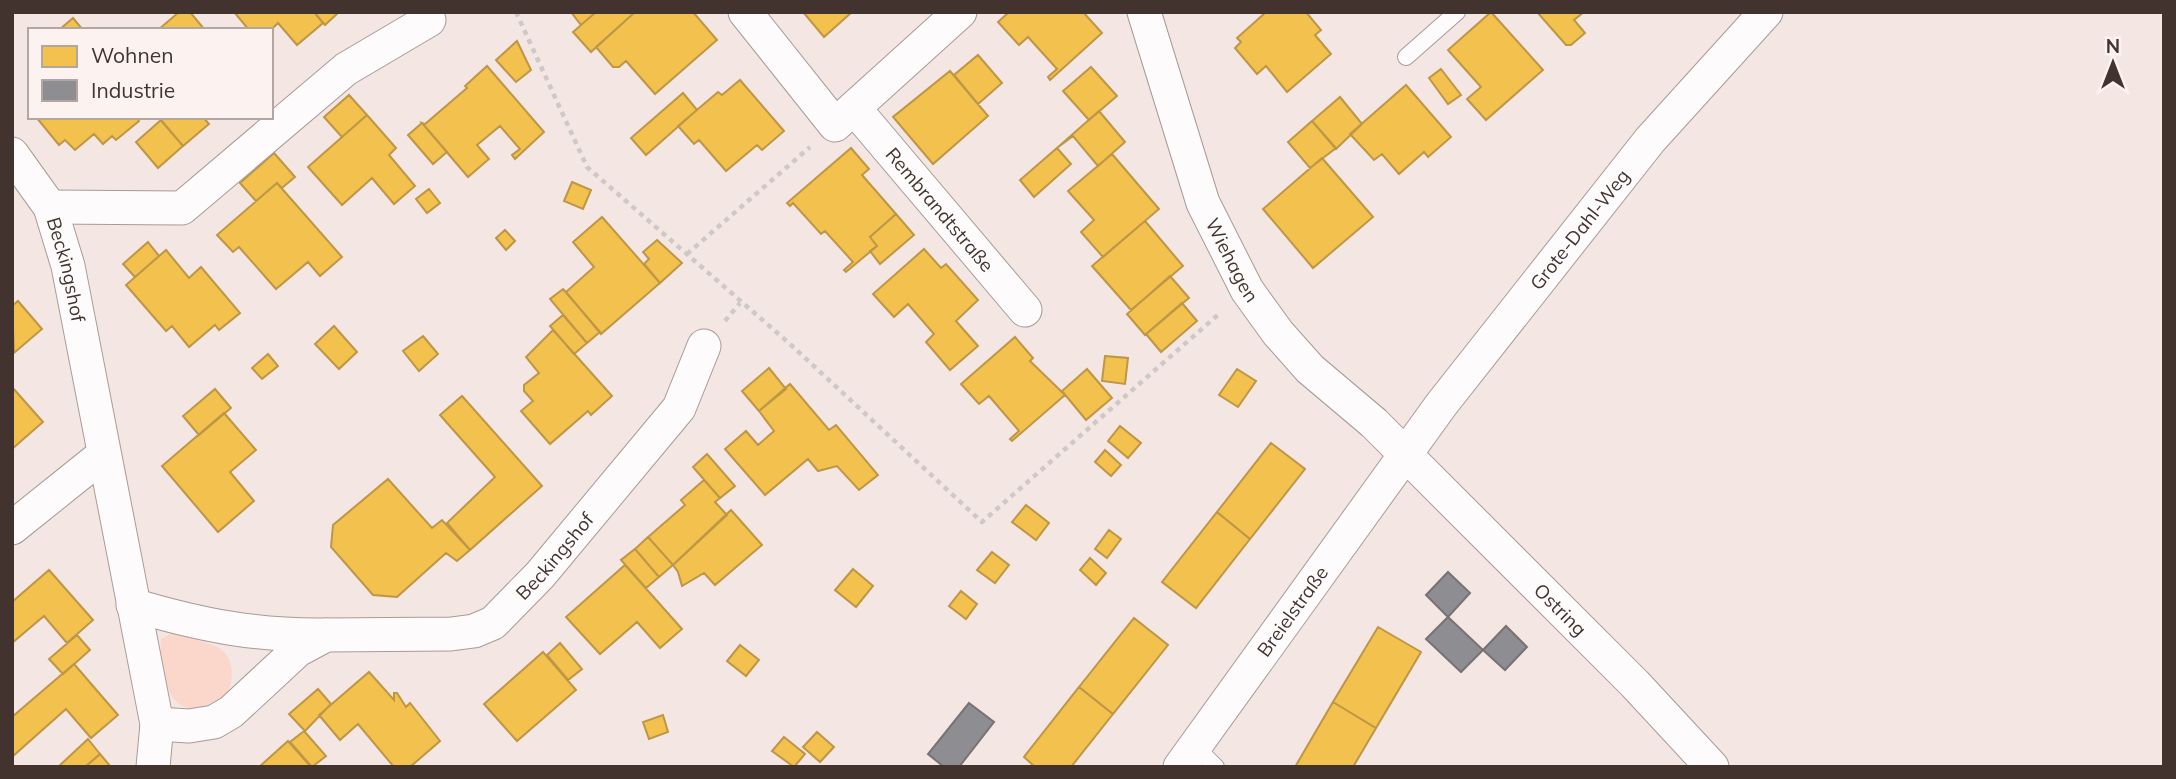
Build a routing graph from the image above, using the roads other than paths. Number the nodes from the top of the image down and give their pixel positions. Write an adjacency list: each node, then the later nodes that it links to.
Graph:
1 (745, 12): 8 (street, Rembrandtstraße)
2 (960, 12): 8 (street)
3 (1144, 12): 14 (street, Wiehagen)
4 (1457, 12): 7 (lane)
5 (1766, 12): 14 (street, Grote-Dahl-Weg)
6 (429, 20): 10 (street, Beckingshof)
7 (1406, 57)
8 (844, 117): 11 (street, Rembrandtstraße)
9 (12, 154): 10 (street, Beckingshof)
10 (50, 207): 13 (street, Beckingshof)
11 (1025, 310)
12 (704, 346): 17 (street, Beckingshof)
13 (103, 455): 15 (street); 16 (street, Beckingshof)
14 (1405, 455): 19 (street, Breielstraße); 21 (street, Ostring)
15 (12, 528)
16 (133, 605): 17 (street, Beckingshof); 18 (street, Beckingshof)
17 (326, 635): 18 (street, Beckingshof)
18 (157, 724): 20 (street)
19 (1197, 760)
20 (153, 767)
21 (1712, 767)

